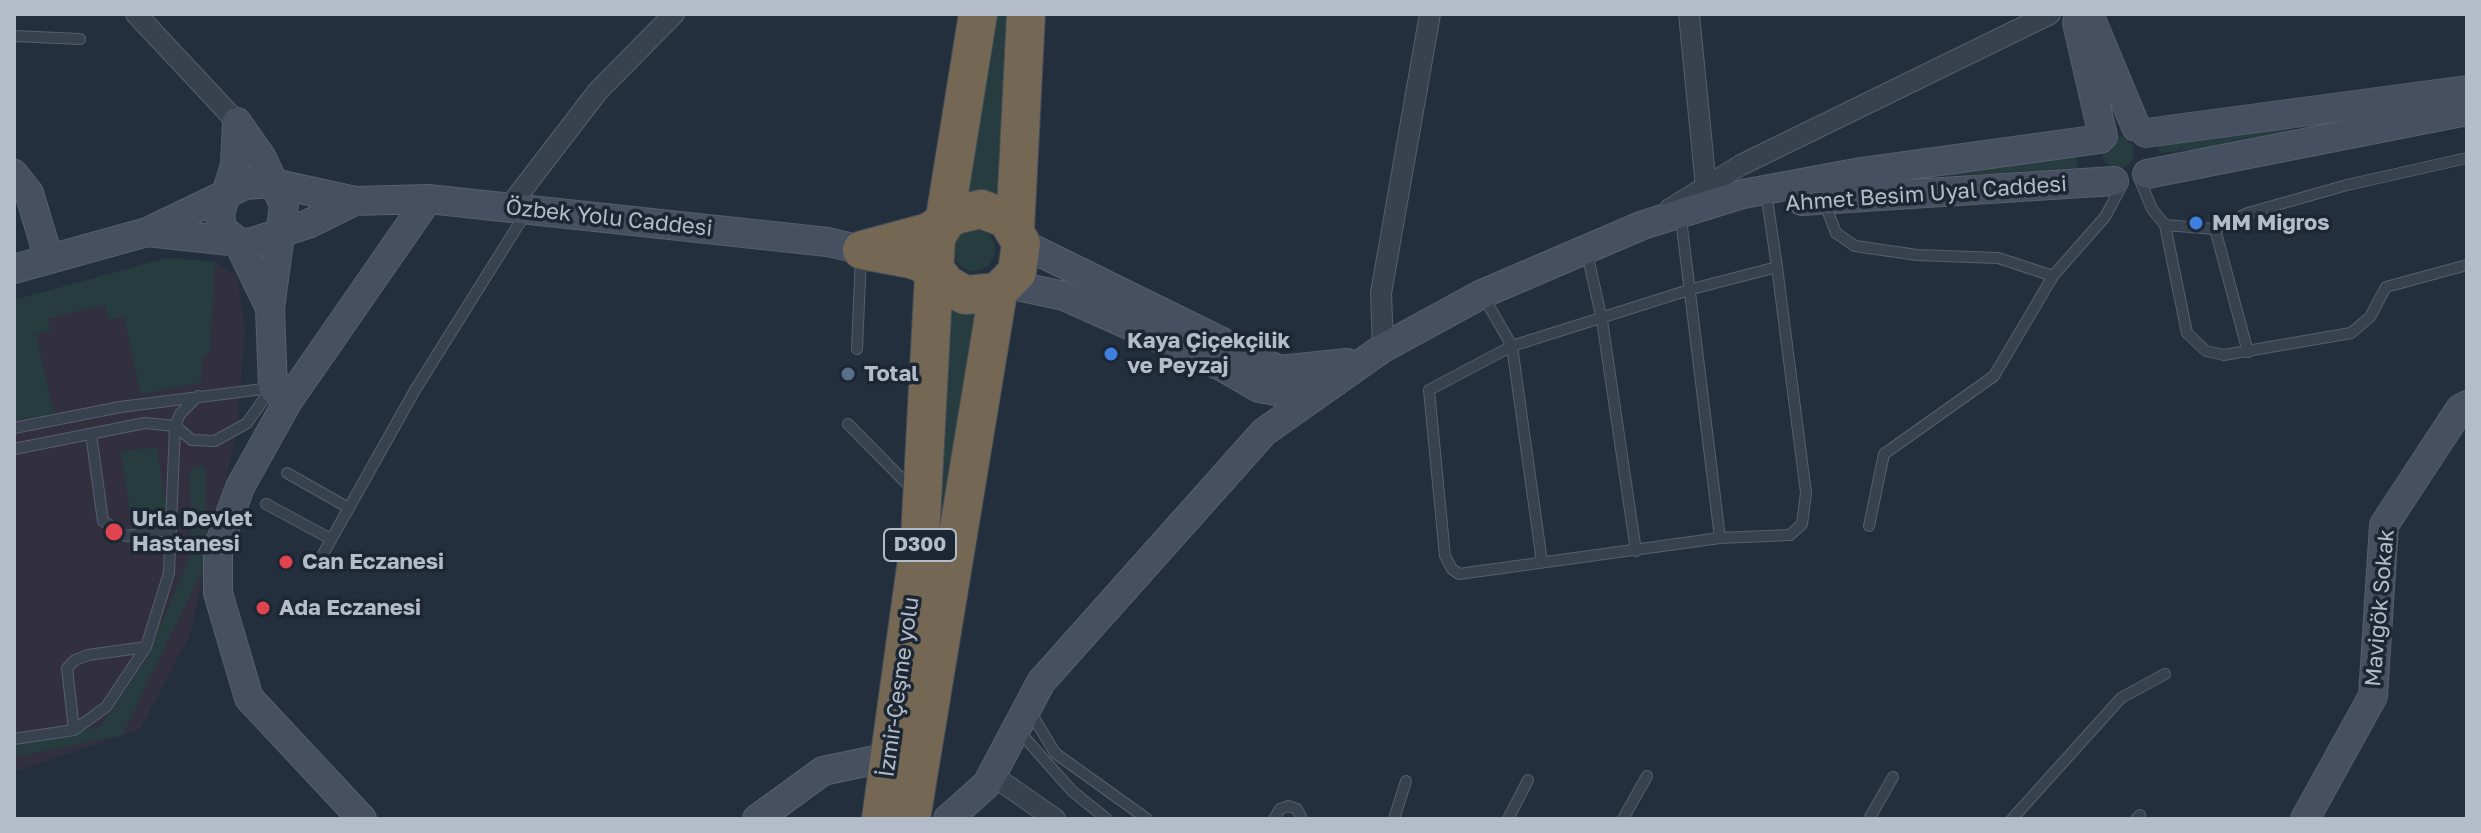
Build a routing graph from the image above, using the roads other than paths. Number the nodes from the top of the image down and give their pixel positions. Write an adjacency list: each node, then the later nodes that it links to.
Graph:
1 (136, 14): 14 (street)
2 (674, 14): 27 (street)
3 (978, 14): 29 (highway, D300)
4 (1026, 14): 35 (highway, D300)
5 (1430, 14): 53 (street)
6 (1689, 14): 21 (street)
7 (2050, 14): 21 (street)
8 (2079, 14): 16 (main road)
9 (2089, 14): 15 (main road)
10 (14, 36): 11 (lane)
11 (80, 39)
12 (2467, 90): 15 (main road)
13 (2467, 111): 19 (main road, Ahmet Besim Uyal Caddesi)
14 (237, 122): 20 (main road); 22 (main road)
15 (2141, 130): 16 (main road); 19 (main road)
16 (2102, 138): 19 (main road); 30 (main road, Ahmet Besim Uyal Caddesi)
17 (2467, 158): 32 (lane)
18 (14, 174): 39 (main road)
19 (2131, 180): 23 (main road, Ahmet Besim Uyal Caddesi); 31 (lane); 44 (lane)
20 (273, 183): 22 (main road); 25 (main road); 34 (main road)
21 (1706, 187): 30 (street)
22 (224, 194): 33 (main road); 36 (main road)
23 (1832, 196): 26 (main road, Ahmet Besim Uyal Caddesi); 44 (lane)
24 (428, 199): 25 (main road, Özbek Yolu Caddesi); 27 (main road, Özbek Yolu Caddesi); 54 (main road)
25 (355, 201): 34 (main road)
26 (1768, 206): 28 (main road, Ahmet Besim Uyal Caddesi); 41 (lane)
27 (519, 208): 38 (main road, Özbek Yolu Caddesi); 65 (lane)
28 (1681, 219): 30 (main road, Ahmet Besim Uyal Caddesi); 46 (lane)
29 (944, 224): 35 (highway); 38 (highway); 42 (highway, D300)
30 (1643, 225): 37 (main road, Ahmet Besim Uyal Caddesi)
31 (2165, 225): 32 (lane); 52 (lane)
32 (2215, 229): 52 (lane)
33 (147, 232): 36 (main road); 39 (main road)
34 (283, 232): 36 (main road); 48 (main road)
35 (1018, 236): 45 (highway, D300); 53 (main road)
36 (238, 242): 48 (main road)
37 (1587, 249): 47 (main road, Ahmet Besim Uyal Caddesi); 49 (lane)
38 (862, 250): 42 (highway); 51 (lane)
39 (49, 259): 43 (main road)
40 (2467, 265): 52 (lane)
41 (1777, 267): 46 (lane); 69 (lane)
42 (934, 268): 45 (highway); 63 (highway, İzmir-Çeşme yolu / D300)
43 (14, 269)
44 (2053, 276): 66 (lane)
45 (1003, 288): 53 (main road); 87 (highway, İzmir-Çeşme yolu / D300)
46 (1692, 289): 49 (lane); 69 (lane)
47 (1482, 294): 50 (lane); 53 (main road, Ahmet Besim Uyal Caddesi)
48 (270, 308): 54 (main road)
49 (1602, 320): 50 (lane); 70 (lane)
50 (1512, 346): 71 (lane); 71 (lane)
51 (857, 349)
52 (2248, 352)
53 (1373, 355): 75 (main road)
54 (280, 394): 55 (lane); 58 (lane); 84 (main road)
55 (198, 396): 58 (lane); 59 (lane)
56 (2467, 405): 99 (main road, Mavigök Sokak)
57 (848, 424): 63 (lane)
58 (175, 426): 60 (lane); 67 (lane)
59 (14, 428)
60 (91, 434): 61 (lane); 67 (lane)
61 (14, 449)
62 (287, 473): 65 (lane)
63 (922, 500): 78 (highway, İzmir-Çeşme yolu / D300)
64 (266, 504): 68 (lane)
65 (347, 507): 68 (lane)
66 (1869, 526)
67 (171, 530): 73 (lane)
68 (329, 538): 72 (lane)
69 (1720, 538): 70 (lane)
70 (1636, 551): 71 (lane)
71 (1542, 562)
72 (318, 563)
73 (146, 647): 76 (lane); 76 (lane)
74 (2165, 674): 98 (lane)
75 (1022, 718): 79 (main road); 90 (lane); 91 (lane)
76 (74, 730): 77 (lane)
77 (14, 739)
78 (889, 757): 85 (main road); 86 (highway, İzmir-Çeşme yolu / D300)
79 (992, 775): 88 (main road); 89 (street)
80 (1647, 776): 96 (lane)
81 (1893, 777): 97 (lane)
82 (1528, 780): 95 (lane)
83 (1406, 781): 94 (lane)
84 (362, 819)
85 (757, 819)
86 (881, 819)
87 (911, 819)
88 (948, 819)
89 (1055, 819)
90 (1107, 819)
91 (1147, 819)
92 (1274, 819): 93 (lane)
93 (1302, 819)
94 (1394, 819)
95 (1508, 819)
96 (1623, 819)
97 (1869, 819)
98 (2012, 819)
99 (2305, 819)

